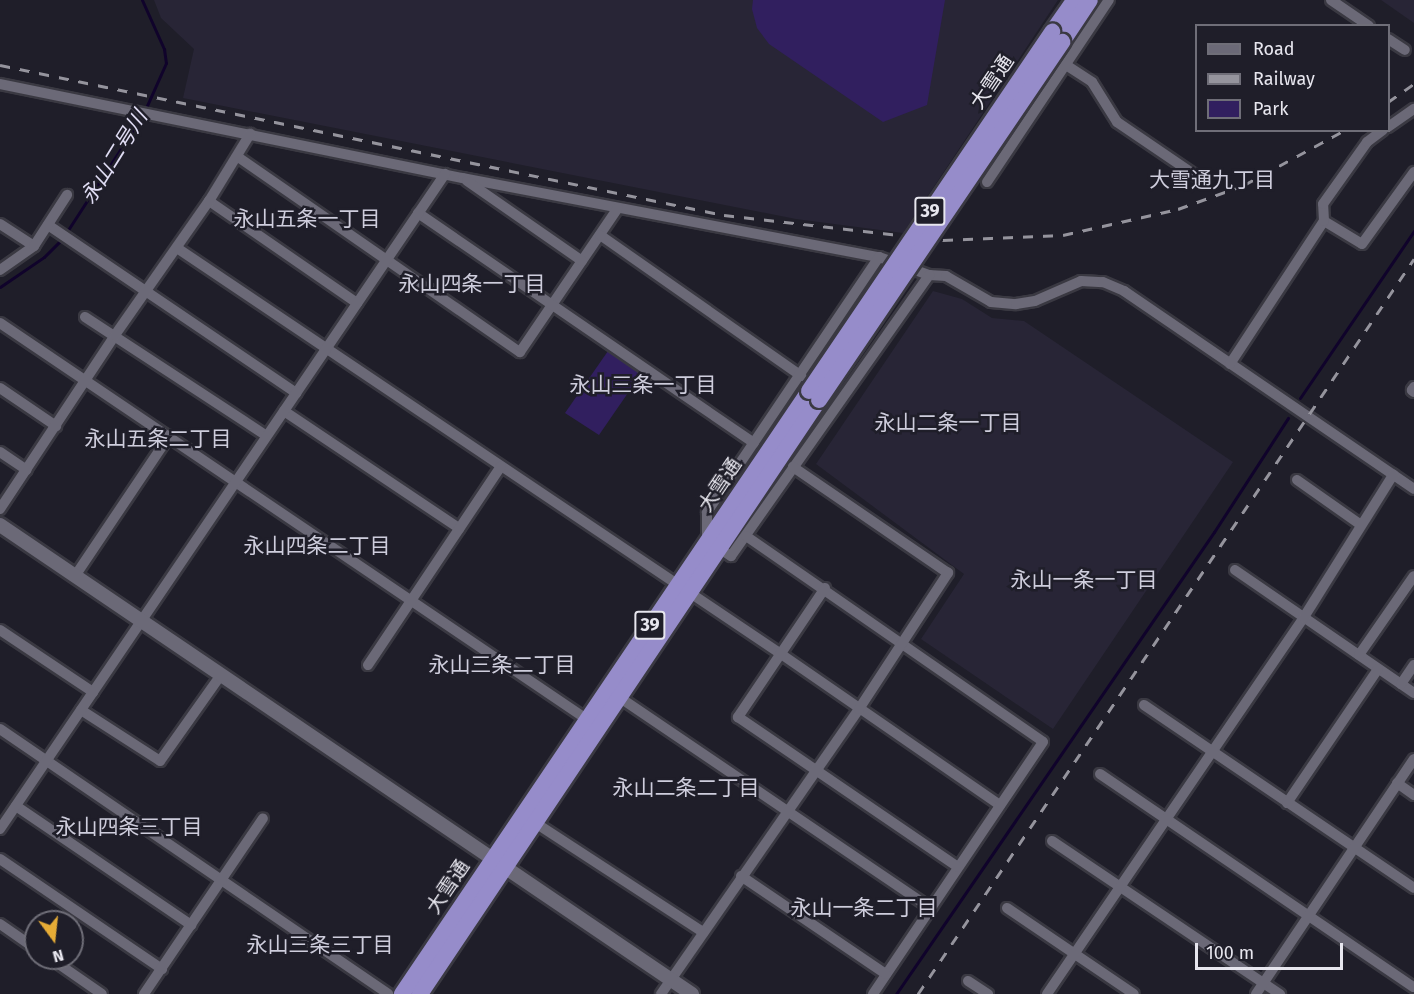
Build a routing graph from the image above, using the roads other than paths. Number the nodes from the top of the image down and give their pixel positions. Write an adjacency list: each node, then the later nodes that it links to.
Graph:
1 (1074, 0): 6 (highway, 大雪通 / 39)
2 (1090, 0): 6 (highway, 大雪通 / 39)
3 (1109, 0): 9 (street)
4 (1331, 0): 5 (street)
5 (1366, 24)
6 (1057, 37): 47 (highway, 大雪通 / 39, bridge)
7 (1390, 40): 8 (street)
8 (1405, 50)
9 (1066, 65): 18 (street); 20 (street)
10 (0, 84): 14 (street)
11 (1414, 109): 12 (street)
12 (1390, 126)
13 (1380, 132): 25 (street)
14 (250, 134): 15 (street); 17 (street)
15 (238, 157): 22 (street); 32 (street)
16 (1414, 172): 25 (street)
17 (445, 174): 19 (street); 24 (street)
18 (1198, 177)
19 (463, 178): 23 (street); 33 (street)
20 (987, 182)
21 (67, 195): 27 (street)
22 (209, 201): 30 (street); 37 (street)
23 (618, 208): 28 (street); 31 (street)
24 (418, 213): 32 (street); 38 (street)
25 (1324, 221): 43 (street)
26 (0, 224): 29 (street)
27 (51, 227): 29 (street); 36 (street)
28 (600, 235): 33 (street); 47 (street)
29 (34, 246): 34 (street)
30 (177, 248): 36 (street); 42 (street)
31 (879, 257): 35 (street); 47 (street)
32 (387, 259): 37 (street); 38 (street)
33 (582, 261): 38 (street)
34 (0, 270)
35 (929, 275): 43 (street); 57 (street)
36 (146, 293): 41 (street); 49 (street)
37 (357, 303): 42 (street)
38 (553, 305): 54 (street)
39 (85, 317): 41 (street)
40 (0, 323): 44 (street)
41 (115, 335): 44 (street); 53 (street)
42 (327, 347): 49 (street); 56 (street)
43 (1230, 364): 59 (street)
44 (86, 380): 51 (street); 52 (street)
45 (1414, 387): 48 (street)
46 (0, 388): 51 (street)
47 (810, 389): 54 (street); 68 (highway, 大雪通 / 39)
48 (1414, 392)
49 (296, 393): 50 (street)
50 (284, 411): 53 (street); 66 (street)
51 (56, 426): 58 (street)
52 (169, 436): 61 (street); 70 (street)
53 (267, 436): 61 (street)
54 (754, 443): 68 (street)
55 (0, 452): 58 (street)
56 (501, 466): 66 (street); 73 (street)
57 (793, 467): 67 (street); 78 (street)
58 (27, 470): 63 (street)
59 (1394, 475): 62 (street); 65 (street)
60 (1297, 480): 65 (street)
61 (236, 482): 74 (street); 76 (street)
62 (1414, 489)
63 (0, 508)
64 (0, 525): 70 (street)
65 (1361, 525): 75 (street)
66 (459, 528): 74 (street)
67 (746, 536): 68 (street); 72 (street)
68 (713, 543): 73 (highway, 大雪通 / 39)
69 (1235, 570): 75 (street)
70 (75, 576): 76 (street)
71 (1414, 576): 80 (street)
72 (825, 588): 78 (street); 79 (street)
73 (682, 589): 79 (street); 87 (highway, 大雪通 / 39)
74 (410, 601): 81 (street); 92 (street)
75 (1304, 617): 80 (street); 94 (street)
76 (141, 621): 84 (street); 86 (street)
77 (0, 630): 86 (street)
78 (902, 642): 90 (street); 103 (street)
79 (781, 654): 90 (street); 97 (street)
80 (1359, 655): 83 (street)
81 (368, 665)
82 (1414, 665): 85 (street)
83 (1378, 669): 85 (street); 101 (street)
84 (221, 675): 91 (street); 112 (street)
85 (1401, 684): 88 (street)
86 (93, 692): 91 (street)
87 (612, 692): 92 (highway, 大雪通 / 39); 104 (street); 107 (highway, 大雪通 / 39)
88 (1414, 693)
89 (1144, 705): 94 (street)
90 (859, 709): 97 (street); 103 (street)
91 (81, 710): 96 (street)
92 (585, 718): 112 (highway, 大雪通 / 39)
93 (0, 729): 96 (street)
94 (1212, 751): 101 (street); 106 (street)
95 (1414, 759): 99 (street)
96 (47, 760): 102 (street); 115 (street)
97 (816, 770): 104 (street); 113 (street)
98 (1100, 774): 106 (street)
99 (1397, 783): 100 (street); 110 (street)
100 (1414, 795)
101 (1287, 803): 110 (street)
102 (16, 806): 108 (street); 122 (street)
103 (1000, 806): 113 (street)
104 (787, 810): 114 (street); 118 (street)
105 (263, 818): 115 (street)
106 (1166, 819): 116 (street); 120 (street)
107 (534, 822): 112 (highway, 大雪通 / 39); 123 (street)
108 (0, 828)
109 (1052, 841): 116 (street)
110 (1354, 848): 117 (street); 120 (street)
111 (0, 859): 126 (street)
112 (498, 863): 129 (street); 136 (highway, 大雪通 / 39); 137 (highway, 大雪通 / 39)
113 (958, 867): 118 (street)
114 (741, 876): 123 (street); 128 (street)
115 (222, 879): 122 (street); 135 (street)
116 (1120, 886): 125 (street); 131 (street)
117 (1414, 888)
118 (931, 908): 128 (street)
119 (1007, 908): 125 (street)
120 (1310, 915): 131 (street); 132 (street)
121 (0, 924): 124 (street)
122 (191, 925): 126 (street)
123 (703, 932): 129 (street)
124 (24, 941)
125 (1075, 953): 142 (street); 143 (street)
126 (162, 969): 134 (street)
127 (67, 970): 133 (street)
128 (886, 974): 140 (street)
129 (671, 980): 138 (street); 139 (street)
130 (968, 981): 141 (street)
131 (1263, 983): 144 (street); 145 (street)
132 (1414, 987)
133 (102, 994)
134 (144, 994)
135 (388, 994)
136 (402, 994)
137 (420, 994)
138 (662, 994)
139 (692, 994)
140 (873, 994)
141 (988, 994)
142 (1047, 994)
143 (1134, 994)
144 (1256, 994)
145 (1280, 994)

